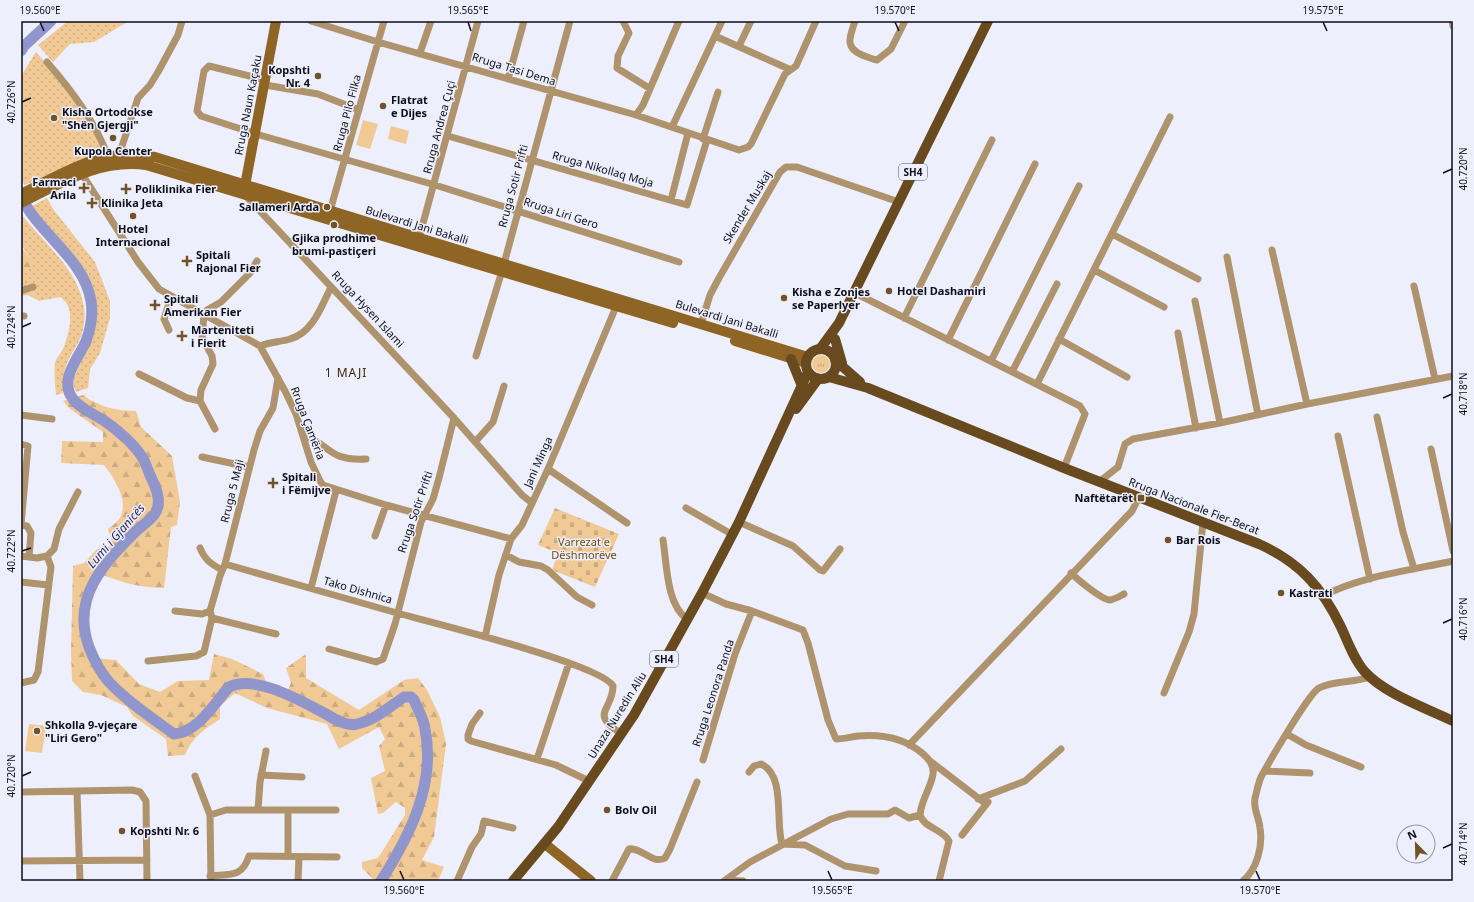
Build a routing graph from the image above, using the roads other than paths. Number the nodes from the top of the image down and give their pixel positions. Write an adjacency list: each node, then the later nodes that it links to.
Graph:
1 (182, 21): 41 (street)
2 (276, 21): 28 (main road, Rruga Naun Kaçaku)
3 (311, 21): 18 (street, Rruga Tasi Dema)
4 (384, 21): 21 (street, Rruga Pilo Filka)
5 (431, 21): 23 (street)
6 (478, 21): 25 (street, Rruga Andrea Çuçi)
7 (524, 21): 27 (street)
8 (570, 21): 30 (street, Rruga Sotir Prifti)
9 (623, 21): 29 (street)
10 (679, 21): 29 (street)
11 (722, 21): 20 (street)
12 (751, 21): 22 (street)
13 (816, 21): 26 (street, Rruga Tasi Dema)
14 (855, 21): 15 (street)
15 (905, 21)
16 (988, 21): 53 (main road, SH4)
17 (1452, 21): 19 (street)
18 (334, 24): 21 (street, Rruga Tasi Dema)
19 (1453, 26)
20 (715, 36): 22 (street); 35 (street)
21 (378, 42): 23 (street, Rruga Tasi Dema); 32 (street, Rruga Pilo Filka)
22 (740, 46): 26 (street)
23 (420, 53): 25 (street, Rruga Tasi Dema)
24 (48, 62): 42 (street)
25 (466, 66): 27 (street, Rruga Tasi Dema); 38 (street, Rruga Andrea Çuçi)
26 (789, 69): 39 (street, Rruga Tasi Dema)
27 (508, 79): 30 (street, Rruga Tasi Dema)
28 (265, 82): 32 (street); 37 (main road, Rruga Naun Kaçaku); 37 (street)
29 (649, 88): 33 (street)
30 (550, 92): 33 (street, Rruga Tasi Dema); 44 (street, Rruga Sotir Prifti)
31 (718, 92): 39 (street)
32 (359, 110): 43 (street, Rruga Pilo Filka)
33 (636, 115): 35 (street, Rruga Tasi Dema)
34 (1170, 117): 57 (street)
35 (672, 127): 36 (street, Rruga Tasi Dema)
36 (688, 133): 39 (street, Rruga Tasi Dema); 52 (street)
37 (256, 134): 43 (street); 50 (main road, Rruga Naun Kaçaku)
38 (448, 136): 44 (street, Rruga Nikollaq Moja); 47 (street, Rruga Andrea Çuçi)
39 (705, 139): 52 (street, Rruga Nikollaq Moja)
40 (992, 140): 77 (street)
41 (119, 155): 42 (main road, Bulevardi Jani Bakalli); 50 (main road, Bulevardi Jani Bakalli)
42 (108, 156): 46 (main road, Bulevardi Jani Bakalli)
43 (346, 159): 47 (street, Rruga Liri Gero); 56 (street, Rruga Pilo Filka)
44 (532, 160): 52 (street, Rruga Nikollaq Moja); 55 (street, Rruga Sotir Prifti)
45 (1035, 164): 84 (street)
46 (79, 170): 49 (main road, Bulevardi Jani Bakalli); 50 (main road, Bulevardi Jani Bakalli); 72 (street, Rruga Çamëria)
47 (435, 185): 55 (street, Rruga Liri Gero); 58 (street, Rruga Andrea Çuçi)
48 (1079, 186): 90 (street)
49 (42, 188): 51 (main road, Bulevardi Jani Bakalli); 54 (main road, Bulevardi Jani Bakalli)
50 (244, 188): 56 (main road, Bulevardi Jani Bakalli); 63 (main road, Bulevardi Jani Bakalli); 67 (street, Rruga Hysen Islami)
51 (21, 194)
52 (671, 200)
53 (898, 202): 71 (main road, SH4); 79 (street, Skender Muskaj)
54 (21, 203)
55 (518, 210): 62 (street, Rruga Liri Gero); 63 (street, Rruga Sotir Prifti)
56 (330, 211): 58 (main road, Bulevardi Jani Bakalli)
57 (1112, 234): 64 (street); 65 (street)
58 (419, 238): 63 (main road, Bulevardi Jani Bakalli)
59 (1272, 250): 106 (street)
60 (1227, 258): 108 (street)
61 (257, 261): 76 (street)
62 (679, 262)
63 (503, 268): 74 (main road, Bulevardi Jani Bakalli); 87 (street, Rruga Sotir Prifti)
64 (1094, 270): 75 (street); 83 (street)
65 (1198, 278)
66 (1057, 284): 93 (street)
67 (331, 286): 85 (street); 110 (street, Rruga Hysen Islami)
68 (1414, 286): 100 (street)
69 (33, 287): 70 (street)
70 (21, 291)
71 (853, 292): 77 (street); 78 (main road, SH4)
72 (171, 297): 76 (street, Rruga Çamëria); 80 (street)
73 (1195, 301): 113 (street)
74 (618, 302): 79 (main road, Bulevardi Jani Bakalli); 89 (main road, Bulevardi Jani Bakalli); 125 (street, Jani Minga)
75 (1164, 307)
76 (204, 315): 85 (street, Rruga Çamëria); 105 (street)
77 (904, 318): 84 (street)
78 (839, 323): 82 (main road, SH4); 86 (main road, SH4)
79 (701, 324): 91 (main road, Bulevardi Jani Bakalli)
80 (169, 330)
81 (1178, 333): 114 (street)
82 (835, 339): 88 (main road, SH4); 92 (main road)
83 (1059, 339): 97 (street); 101 (street)
84 (948, 340): 90 (street)
85 (260, 346): 98 (street, Rruga Çamëria)
86 (820, 350): 88 (main road); 91 (main road, SH4)
87 (476, 356)
88 (834, 358): 92 (main road, Rruga Nacionale Fier-Berat); 96 (main road, SH4)
89 (791, 359): 91 (main road, Bulevardi Jani Bakalli); 103 (main road)
90 (991, 362): 93 (street)
91 (807, 364): 99 (main road); 103 (main road, Unaza Nuredin Aliu / SH4)
92 (846, 372): 104 (main road, Rruga Nacionale Fier-Berat)
93 (1012, 372): 101 (street)
94 (139, 374): 105 (street)
95 (1453, 376): 100 (street)
96 (829, 377): 99 (main road); 104 (main road, Rruga Nacionale Fier-Berat)
97 (1127, 377)
98 (278, 378): 116 (street, Rruga Çamëria); 123 (street, Rruga 5 Maji)
99 (818, 379): 112 (main road, Unaza Nuredin Aliu / SH4)
100 (1435, 380): 106 (street)
101 (1037, 384): 124 (street)
102 (504, 386): 118 (street)
103 (802, 386): 112 (main road, Unaza Nuredin Aliu / SH4)
104 (868, 388): 124 (main road, Rruga Nacionale Fier-Berat)
105 (200, 401): 115 (street)
106 (1307, 404): 108 (street)
107 (21, 415): 111 (street)
108 (1258, 415): 113 (street)
109 (1377, 417): 151 (street)
110 (454, 418): 118 (street, Rruga Hysen Islami); 133 (street, Rruga Sotir Prifti)
111 (52, 419)
112 (788, 420): 134 (main road, Unaza Nuredin Aliu / SH4)
113 (1220, 424): 114 (street)
114 (1196, 428): 126 (street)
115 (215, 429)
116 (303, 435): 122 (street); 127 (street, Rruga Çamëria)
117 (1338, 436): 153 (street)
118 (474, 442): 130 (street, Rruga Hysen Islami)
119 (21, 444): 137 (street)
120 (1431, 449): 144 (street)
121 (202, 457): 123 (street)
122 (366, 459)
123 (249, 467): 150 (street, Rruga 5 Maji)
124 (1064, 468): 126 (main road, Rruga Nacionale Fier-Berat)
125 (548, 469): 130 (street, Jani Minga); 136 (street)
126 (1099, 482): 129 (main road, Rruga Nacionale Fier-Berat)
127 (336, 490): 131 (street, Rruga Çamëria); 156 (street)
128 (78, 492): 147 (street)
129 (1139, 497): 135 (main road, Rruga Nacionale Fier-Berat); 152 (street)
130 (532, 503): 140 (street, Jani Minga)
131 (386, 505): 133 (street, Rruga Çamëria); 139 (street)
132 (686, 508): 138 (street)
133 (425, 516): 140 (street, Rruga Çamëria); 163 (street, Rruga Sotir Prifti)
134 (739, 522): 138 (main road, Unaza Nuredin Aliu / SH4); 143 (street)
135 (1203, 522): 159 (main road, Rruga Nacionale Fier-Berat); 173 (street)
136 (627, 523)
137 (21, 525): 148 (street)
138 (733, 535): 157 (main road, Unaza Nuredin Aliu / SH4)
139 (375, 536)
140 (511, 539): 145 (street, Jani Minga)
141 (663, 540): 165 (street)
142 (200, 548): 150 (street)
143 (840, 549)
144 (1453, 551)
145 (506, 555): 160 (street); 167 (street, Jani Minga)
146 (21, 556): 148 (street)
147 (47, 556): 148 (street); 155 (street)
148 (29, 557)
149 (1453, 561): 151 (street)
150 (224, 567): 156 (street, Tako Dishnica); 164 (street, Rruga 5 Maji)
151 (1414, 569): 153 (street)
152 (1071, 573): 158 (street); 178 (street)
153 (1370, 580): 159 (street)
154 (21, 582): 155 (street)
155 (48, 585): 172 (street)
156 (311, 588): 163 (street, Tako Dishnica)
157 (702, 593): 162 (street); 165 (main road, Unaza Nuredin Aliu / SH4)
158 (1124, 594)
159 (1323, 596): 171 (main road, Rruga Nacionale Fier-Berat)
160 (592, 605)
161 (175, 611): 164 (street)
162 (752, 611): 178 (street); 182 (street, Rruga Leonora Panda)
163 (398, 614): 167 (street, Tako Dishnica); 168 (street, Rruga Sotir Prifti)
164 (211, 615): 166 (street); 169 (street, Rruga 5 Maji)
165 (687, 620): 176 (main road, Unaza Nuredin Aliu / SH4)
166 (276, 634)
167 (485, 637): 170 (street, Tako Dishnica)
168 (330, 649)
169 (148, 661)
170 (569, 663): 176 (street, Tako Dishnica); 181 (street)
171 (1370, 677): 175 (main road, Rruga Nacionale Fier-Berat); 177 (street)
172 (21, 683)
173 (1164, 693)
174 (480, 713): 181 (street)
175 (1453, 721)
176 (622, 734): 191 (main road, Unaza Nuredin Aliu / SH4)
177 (1287, 734): 184 (street); 185 (street)
178 (909, 745): 183 (street)
179 (1061, 749): 195 (street)
180 (266, 751): 189 (street)
181 (537, 759): 191 (street)
182 (703, 760)
183 (930, 761): 196 (street); 202 (street)
184 (1361, 767)
185 (1264, 771): 187 (street); 225 (street)
186 (749, 772): 206 (street)
187 (1310, 773)
188 (195, 776): 201 (street)
189 (261, 776): 190 (street); 198 (street)
190 (302, 777)
191 (590, 781): 205 (main road, Unaza Nuredin Aliu / SH4)
192 (697, 782): 222 (street)
193 (77, 791): 194 (street); 210 (street); 211 (street)
194 (21, 792)
195 (995, 792): 196 (street); 197 (street)
196 (978, 799): 197 (street)
197 (986, 804): 204 (street)
198 (258, 810): 199 (street); 201 (street)
199 (288, 810): 200 (street); 207 (street)
200 (336, 810)
201 (210, 815): 214 (street)
202 (920, 815): 206 (street); 224 (street)
203 (513, 828): 219 (street)
204 (962, 835)
205 (545, 844): 220 (main road, Unaza Nuredin Aliu / SH4); 221 (main road)
206 (782, 844): 213 (street); 215 (street)
207 (288, 856): 208 (street); 214 (street)
208 (299, 857): 209 (street); 218 (street)
209 (337, 857)
210 (79, 860): 211 (street); 212 (street); 216 (street)
211 (147, 860): 217 (street)
212 (21, 861)
213 (876, 871)
214 (210, 878)
215 (725, 880): 223 (street)
216 (80, 881)
217 (148, 881)
218 (298, 881)
219 (457, 881)
220 (512, 881)
221 (591, 881)
222 (612, 881)
223 (743, 881)
224 (939, 881)
225 (1243, 881)

